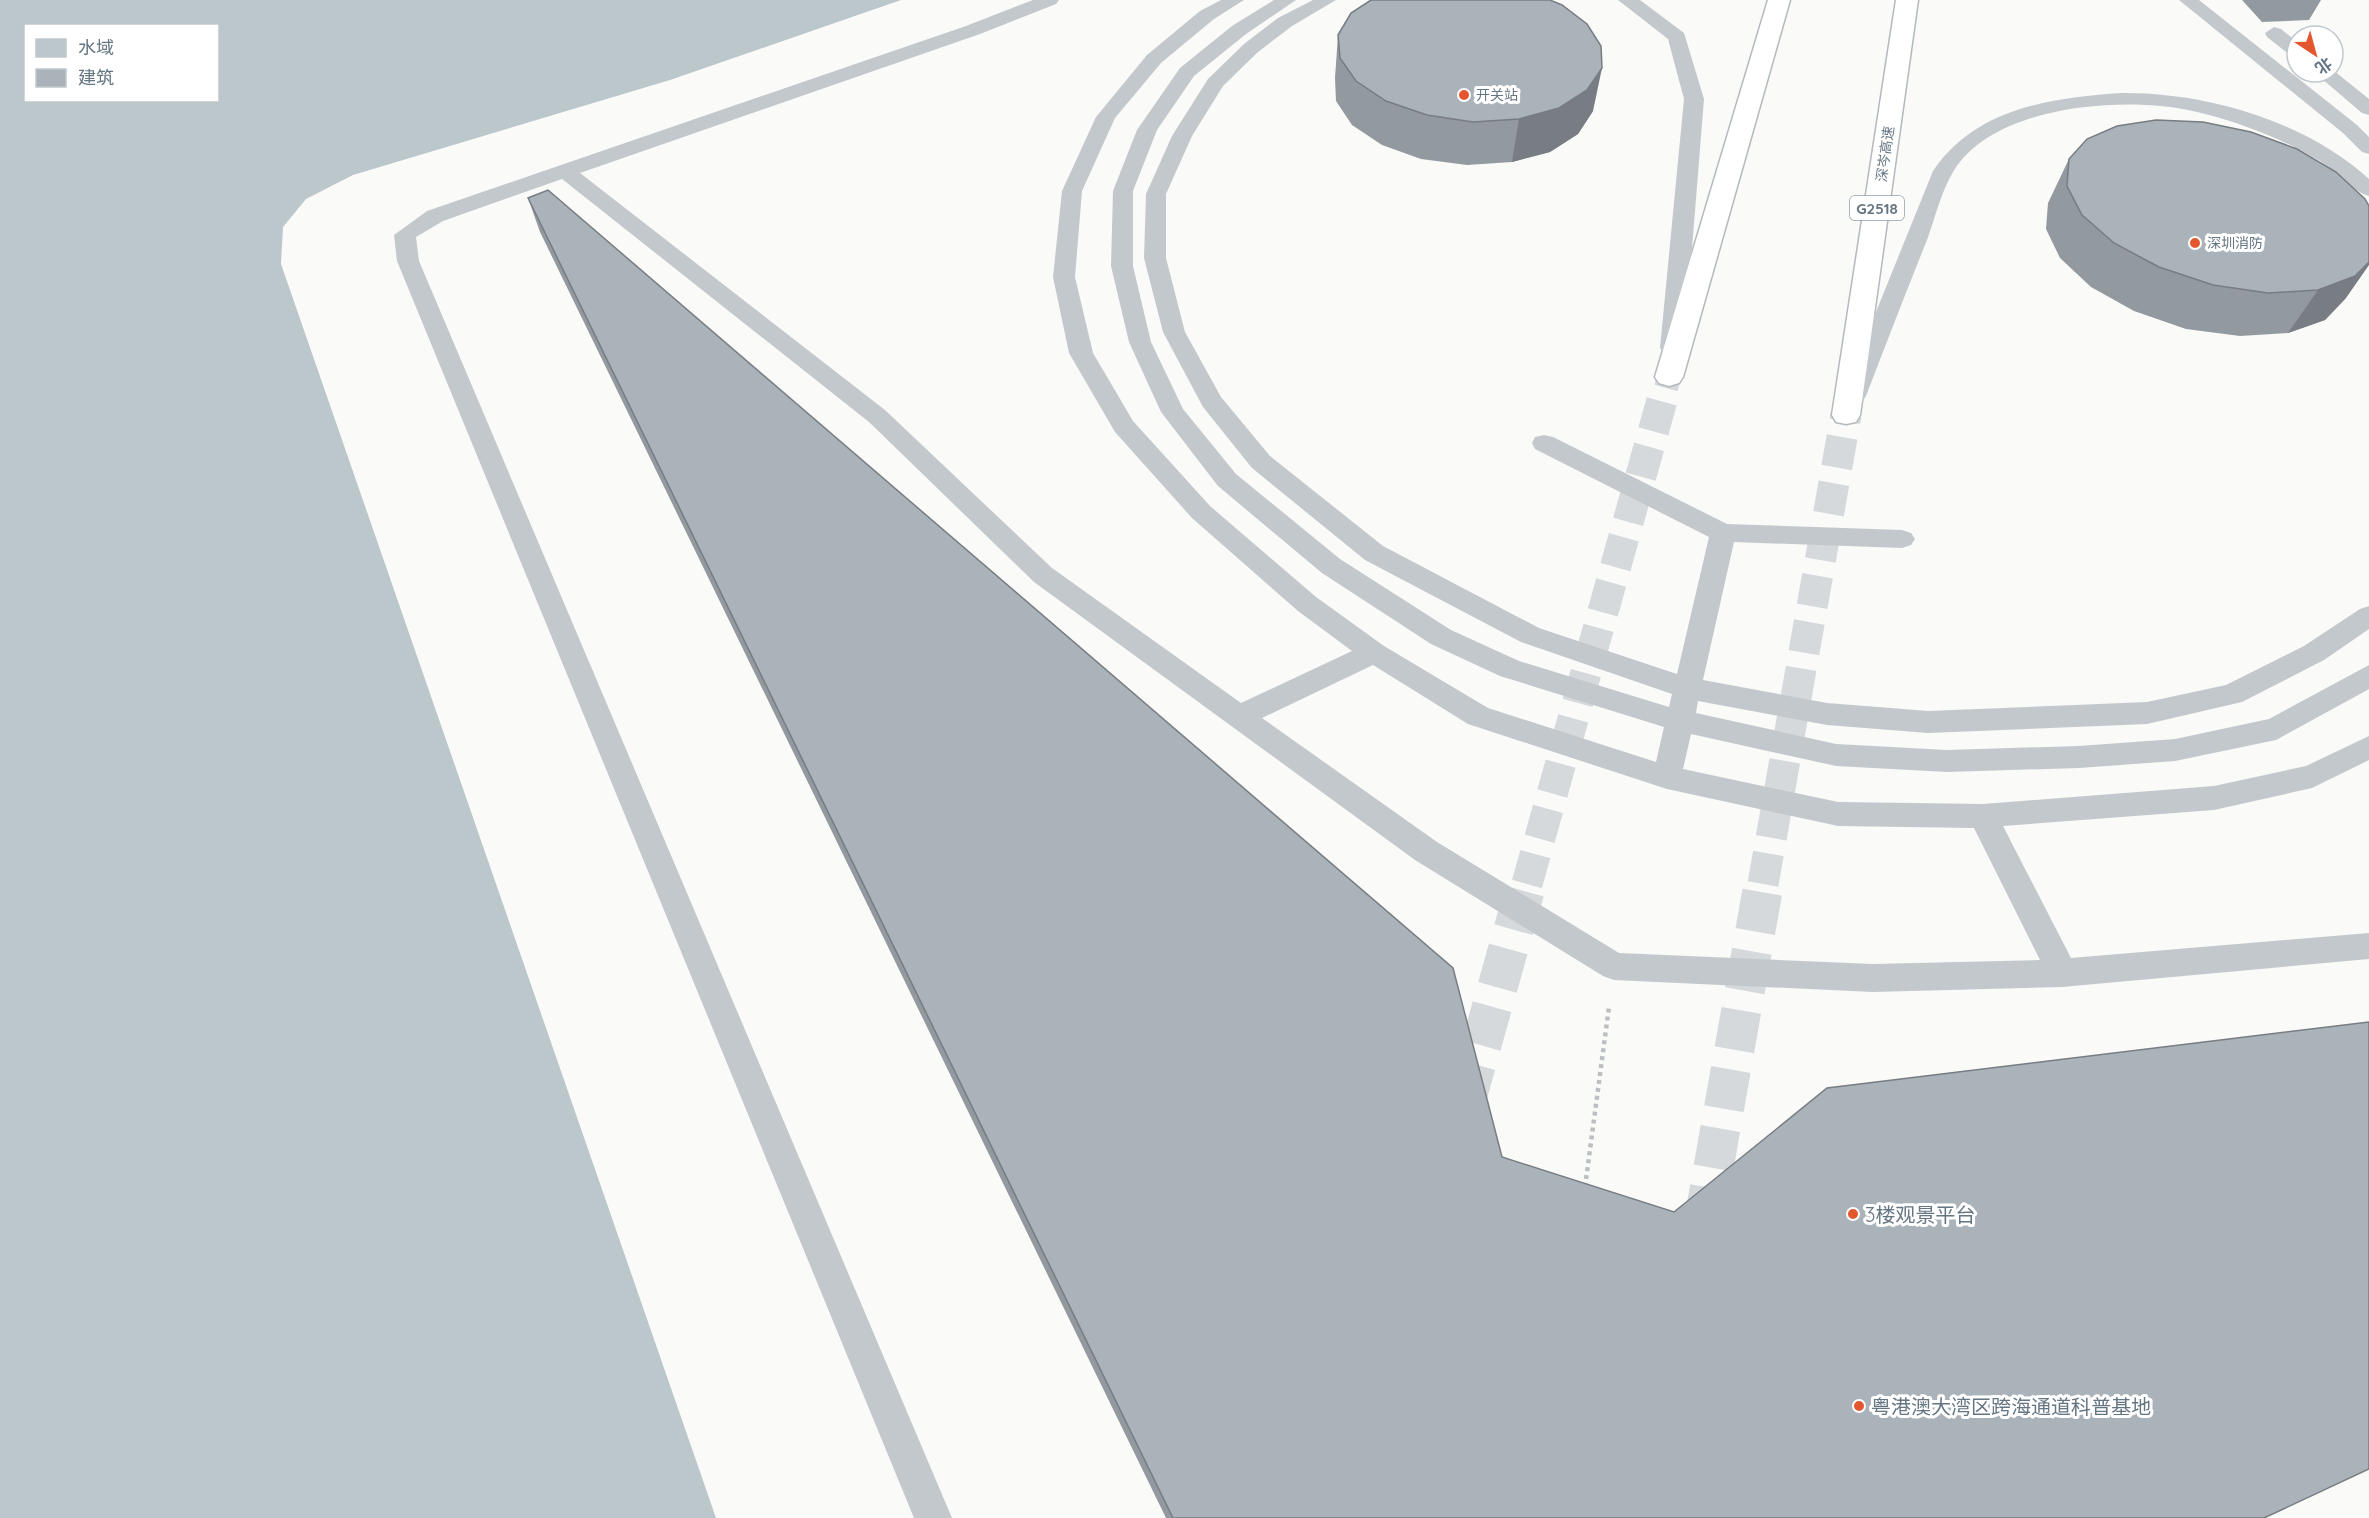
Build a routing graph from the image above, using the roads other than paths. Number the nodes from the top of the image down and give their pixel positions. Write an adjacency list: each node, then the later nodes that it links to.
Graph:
1 (1050, 0): 14 (lane)
2 (1235, 0): 22 (lane)
3 (1287, 0): 26 (lane)
4 (1327, 0): 24 (lane)
5 (1627, 0): 16 (lane)
6 (1779, 0): 16 (highway)
7 (1907, 0): 17 (highway, 深岑高速 / G2518)
8 (2188, 0): 13 (lane)
9 (2274, 33): 10 (lane)
10 (2285, 42)
11 (2339, 84): 12 (lane)
12 (2369, 109)
13 (2369, 148)
14 (565, 171): 25 (lane); 32 (lane)
15 (2369, 190): 17 (lane)
16 (1669, 377)
17 (1846, 415)
18 (1544, 443): 19 (lane)
19 (1723, 533): 20 (lane); 24 (lane)
20 (1902, 539)
21 (2369, 616): 24 (lane)
22 (1374, 654): 25 (lane); 28 (lane)
23 (2369, 676): 26 (lane)
24 (1688, 688): 26 (lane)
25 (1240, 716): 31 (lane)
26 (1680, 721): 28 (lane)
27 (2369, 747): 29 (lane)
28 (1667, 777): 29 (lane)
29 (1983, 816): 31 (lane)
30 (2369, 946): 31 (lane)
31 (2062, 973)
32 (933, 1518)

